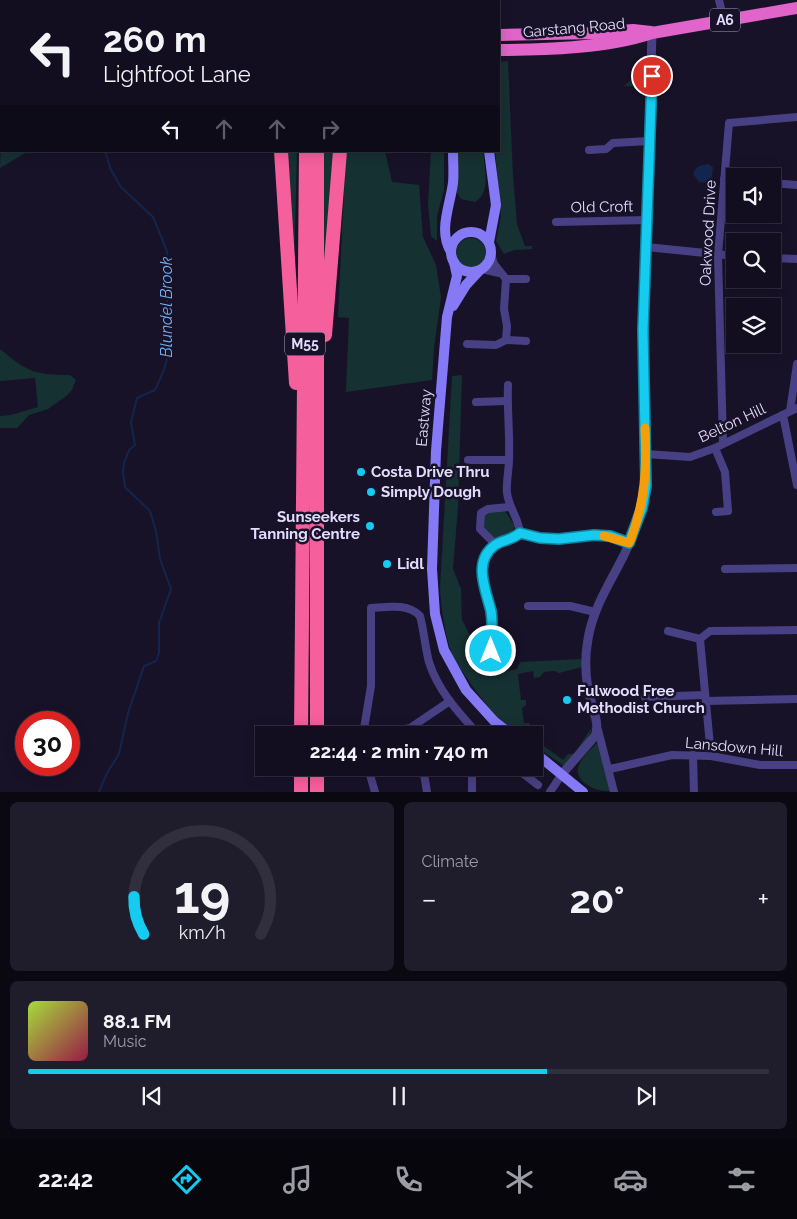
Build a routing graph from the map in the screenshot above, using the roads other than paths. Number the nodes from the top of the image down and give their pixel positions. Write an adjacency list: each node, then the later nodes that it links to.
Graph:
1 (720, 0): 4 (street)
2 (783, 5): 3 (highway, Garstang Road / A6); 4 (highway, Garstang Road / A6)
3 (797, 8)
4 (724, 21): 5 (highway, Garstang Road / A6)
5 (652, 33): 6 (highway, Garstang Road / A6); 7 (highway, Garstang Road / A6); 9 (street)
6 (500, 35)
7 (500, 50)
8 (797, 117): 17 (street, Oakwood Drive)
9 (649, 140): 10 (street); 22 (street)
10 (593, 147)
11 (281, 152): 57 (highway, M55)
12 (306, 152): 57 (highway, M55)
13 (317, 152): 55 (highway, M55)
14 (340, 152): 55 (highway, M55)
15 (453, 152): 20 (main road, Eastway)
16 (489, 152): 21 (main road)
17 (724, 179): 28 (street, Oakwood Drive)
18 (781, 184): 19 (street)
19 (797, 185)
20 (448, 205): 24 (main road, Eastway); 30 (main road, Eastway)
21 (496, 205): 24 (main road); 25 (main road)
22 (648, 220): 23 (street, Old Croft); 26 (street)
23 (556, 222)
24 (468, 233): 25 (main road); 30 (main road)
25 (489, 242): 27 (main road)
26 (646, 247): 28 (street); 49 (street)
27 (491, 254): 33 (main road); 34 (street)
28 (718, 255): 29 (street); 47 (street, Oakwood Drive)
29 (726, 255)
30 (452, 257): 33 (main road); 37 (main road, Eastway)
31 (781, 258): 32 (street)
32 (797, 259)
33 (481, 270): 34 (street); 37 (main road, Eastway)
34 (499, 273): 35 (street)
35 (506, 279): 36 (street); 38 (street)
36 (526, 279)
37 (447, 317): 77 (main road, Eastway)
38 (506, 340): 39 (street); 40 (street)
39 (526, 341)
40 (467, 344)
41 (797, 364): 45 (street)
42 (508, 385): 43 (street)
43 (507, 401): 44 (street); 51 (street)
44 (476, 402)
45 (794, 409): 46 (street, Belton Hill)
46 (782, 414): 47 (street, Belton Hill); 52 (street)
47 (723, 443): 48 (street, Belton Hill)
48 (715, 448): 49 (street, Belton Hill); 54 (street)
49 (646, 454): 58 (street)
50 (468, 460): 51 (street)
51 (509, 460): 53 (street)
52 (797, 481)
53 (509, 507): 56 (street); 59 (street)
54 (716, 512)
55 (318, 526): 73 (highway, M55)
56 (520, 533): 58 (street); 59 (street)
57 (304, 536): 72 (highway, M55)
58 (629, 543): 63 (street)
59 (496, 545): 67 (street)
60 (797, 568): 61 (street)
61 (725, 569)
62 (528, 606): 63 (street)
63 (595, 612): 78 (street)
64 (797, 630): 66 (street)
65 (668, 631): 66 (street)
66 (700, 639): 69 (street)
67 (491, 651)
68 (645, 697): 69 (street)
69 (706, 698): 70 (street); 80 (street)
70 (797, 699)
71 (450, 701): 74 (street); 75 (street); 76 (street)
72 (301, 726)
73 (317, 726)
74 (364, 726)
75 (419, 726)
76 (471, 726)
77 (500, 726)
78 (598, 730): 83 (street); 84 (street)
79 (693, 755): 80 (street, Lansdown Hill); 83 (street, Lansdown Hill); 100 (street)
80 (711, 756): 82 (street, Lansdown Hill)
81 (543, 759): 84 (main road)
82 (797, 765)
83 (610, 770): 99 (street)
84 (562, 774): 97 (street); 98 (main road)
85 (301, 776): 92 (highway)
86 (317, 776): 93 (highway)
87 (370, 776): 94 (street)
88 (424, 776): 95 (street)
89 (472, 776): 96 (street)
90 (526, 776): 91 (street)
91 (538, 785)
92 (300, 792)
93 (317, 792)
94 (374, 792)
95 (427, 792)
96 (472, 792)
97 (550, 792)
98 (583, 792)
99 (614, 792)
100 (694, 792)

